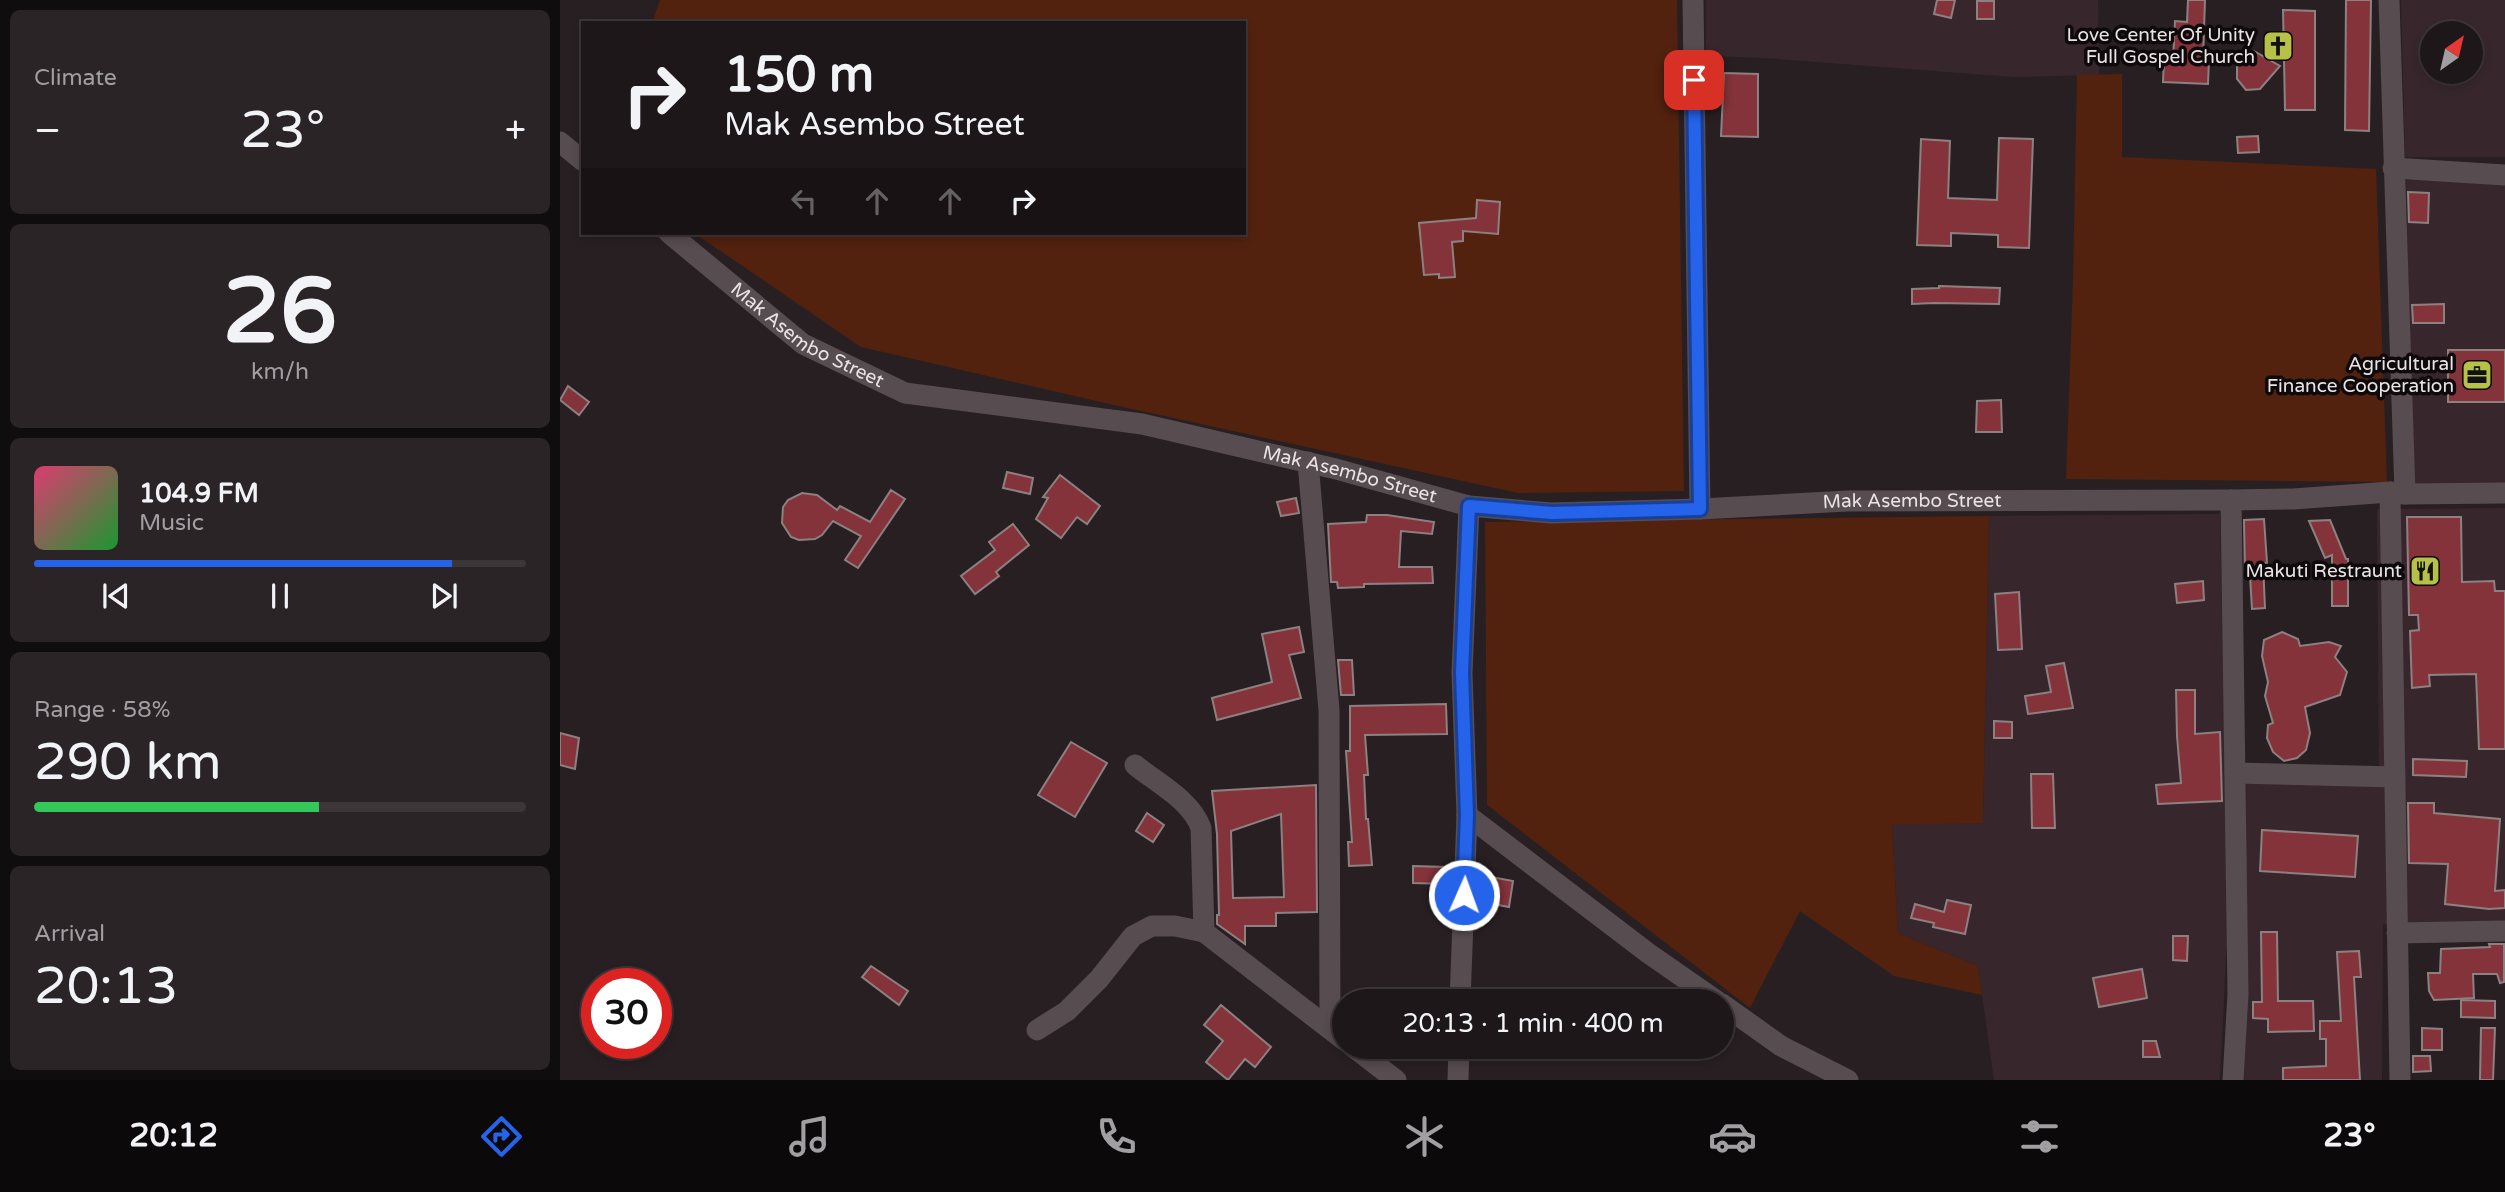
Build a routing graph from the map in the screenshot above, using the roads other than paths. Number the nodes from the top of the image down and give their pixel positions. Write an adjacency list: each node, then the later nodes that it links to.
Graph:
1 (1693, 0): 13 (street)
2 (2389, 0): 5 (street)
3 (560, 142): 4 (street)
4 (581, 159)
5 (2393, 169): 6 (street); 9 (street)
6 (2505, 175)
7 (671, 235): 8 (street, Mak Asembo Street)
8 (1308, 462): 12 (street, Mak Asembo Street); 21 (street)
9 (2398, 493): 10 (street, Mak Asembo Street); 11 (street, Mak Asembo Street); 16 (street)
10 (2505, 493)
11 (2231, 500): 13 (street, Mak Asembo Street); 15 (street)
12 (1469, 506): 13 (street, Mak Asembo Street); 17 (street)
13 (1700, 509)
14 (1135, 765): 19 (street)
15 (2235, 773): 16 (street); 32 (street)
16 (2395, 777): 20 (street)
17 (1467, 815): 22 (street); 23 (street)
18 (2505, 931): 20 (street)
19 (1204, 932): 25 (street); 26 (street)
20 (2397, 933): 33 (street)
21 (1336, 989)
22 (1460, 989)
23 (1700, 989)
24 (1734, 1013): 31 (street)
25 (1037, 1030)
26 (1332, 1031)
27 (1368, 1059): 29 (street)
28 (1459, 1059): 30 (street)
29 (1395, 1080)
30 (1458, 1080)
31 (1847, 1080)
32 (2232, 1080)
33 (2400, 1080)

